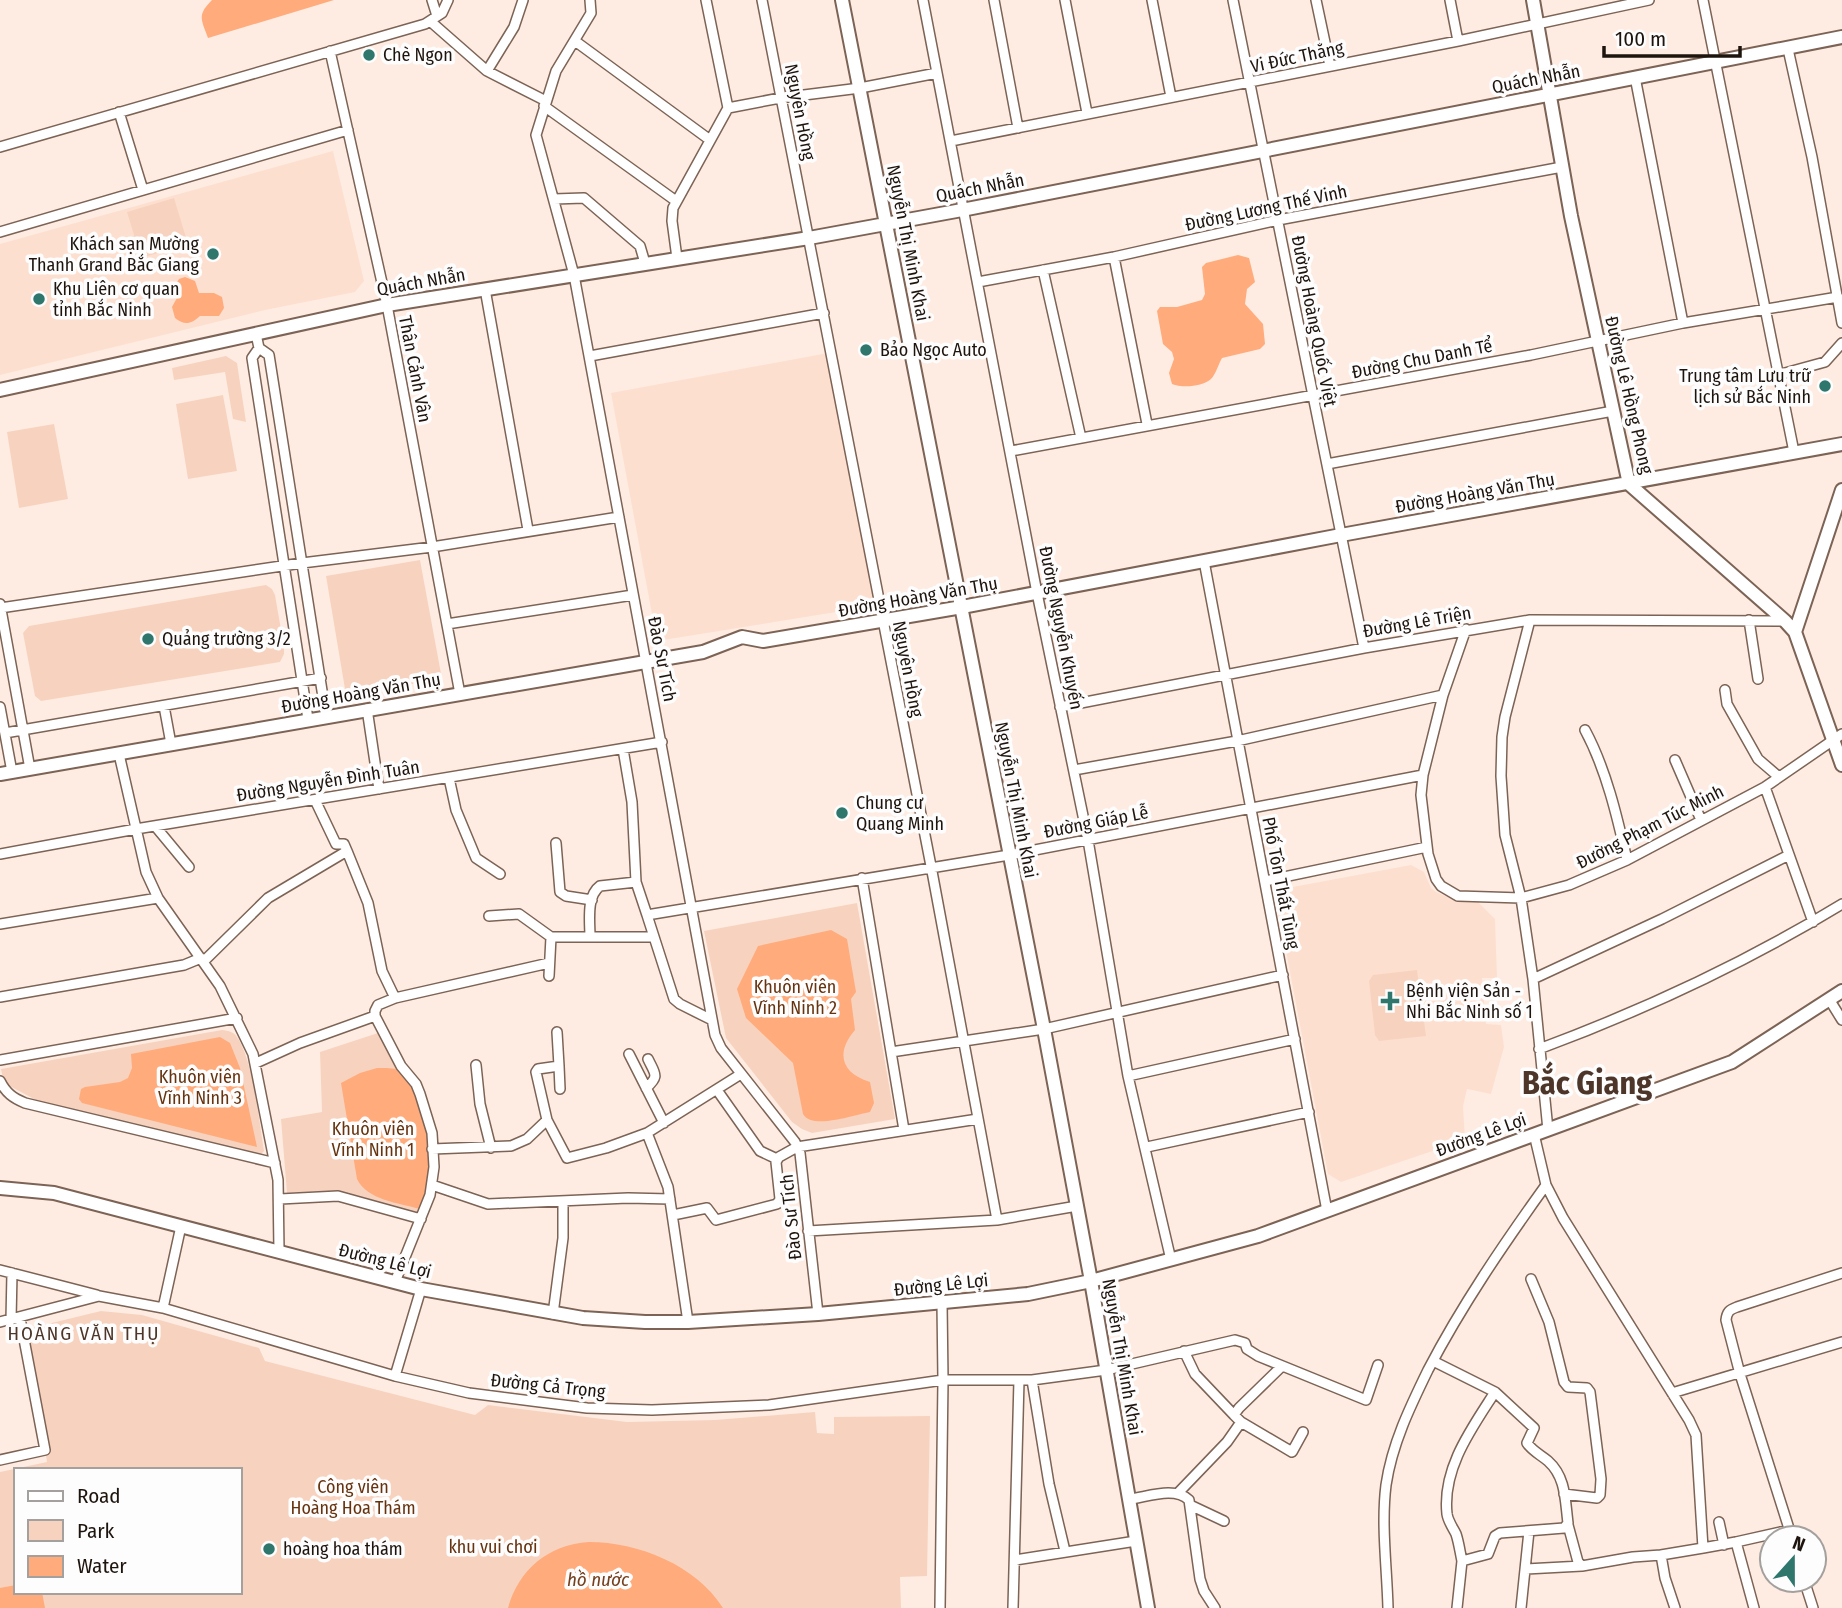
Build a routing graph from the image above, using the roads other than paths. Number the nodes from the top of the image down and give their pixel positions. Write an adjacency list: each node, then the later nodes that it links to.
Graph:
1 (432, 0): 19 (street)
2 (448, 0): 19 (street)
3 (523, 0): 28 (street)
4 (590, 0): 22 (street, Đào Sư Tích)
5 (706, 0): 37 (street)
6 (762, 0): 35 (street, Nguyên Hồng)
7 (842, 0): 32 (street, Nguyễn Thị Minh Khai)
8 (923, 0): 29 (street, Đường Nguyễn Khuyến)
9 (994, 0): 40 (street)
10 (1065, 0): 39 (street)
11 (1152, 0): 34 (street)
12 (1233, 0): 31 (street, Đường Hoàng Quốc Việt)
13 (1316, 0): 27 (street)
14 (1450, 0): 23 (street)
15 (1533, 0): 20 (street, Đường Lê Hồng Phong)
16 (1649, 0): 18 (street, Vi Đức Thăng)
17 (1703, 0): 26 (street)
18 (1619, 3): 20 (street, Vi Đức Thăng)
19 (433, 18): 25 (street); 28 (street)
20 (1538, 25): 23 (street, Vi Đức Thăng); 33 (street, Đường Lê Hồng Phong)
21 (1842, 37): 24 (street, Quách Nhẫn)
22 (575, 41): 36 (street, Đào Sư Tích); 42 (street)
23 (1458, 41): 27 (street, Vi Đức Thăng)
24 (1788, 49): 26 (street, Quách Nhẫn); 62 (street)
25 (330, 51): 38 (street); 41 (street, Thân Cảnh Vân)
26 (1716, 62): 30 (street, Quách Nhẫn); 64 (street)
27 (1330, 66): 31 (street, Vi Đức Thăng)
28 (487, 71): 36 (street)
29 (937, 74): 32 (street); 43 (street, Đường Nguyễn Khuyến)
30 (1635, 77): 33 (street, Quách Nhẫn); 66 (street)
31 (1249, 83): 34 (street, Vi Đức Thăng); 45 (street, Đường Hoàng Quốc Việt)
32 (860, 88): 35 (street); 52 (street, Nguyễn Thị Minh Khai)
33 (1550, 94): 45 (street, Quách Nhẫn); 46 (street, Đường Lê Hồng Phong)
34 (1171, 97): 39 (street, Vi Đức Thăng)
35 (780, 98): 37 (street); 54 (street, Nguyên Hồng)
36 (545, 104): 48 (street, Đào Sư Tích); 49 (street)
37 (728, 108): 42 (street)
38 (119, 112): 44 (street); 47 (street)
39 (1087, 113): 40 (street, Vi Đức Thăng)
40 (1018, 128): 43 (street, Vi Đức Thăng)
41 (348, 130): 47 (street); 63 (street, Thân Cảnh Vân)
42 (710, 140): 49 (street)
43 (951, 141): 50 (street, Đường Nguyễn Khuyến)
44 (0, 147)
45 (1264, 151): 50 (street, Quách Nhẫn); 51 (street, Đường Hoàng Quốc Việt)
46 (1562, 167): 51 (street, Đường Lương Thế Vinh); 69 (street, Đường Lê Hồng Phong)
47 (143, 190): 53 (street)
48 (554, 199): 57 (street); 59 (street, Đào Sư Tích)
49 (676, 201): 56 (street)
50 (962, 210): 52 (street, Quách Nhẫn); 60 (street, Đường Nguyễn Khuyến)
51 (1278, 220): 55 (street, Đường Lương Thế Vinh); 75 (street, Đường Hoàng Quốc Việt)
52 (887, 224): 54 (street, Quách Nhẫn); 95 (street, Nguyễn Thị Minh Khai)
53 (0, 232)
54 (809, 237): 56 (street, Quách Nhẫn); 65 (street, Nguyên Hồng)
55 (1114, 257): 58 (street, Đường Lương Thế Vinh); 77 (street)
56 (677, 258): 57 (street, Quách Nhẫn)
57 (645, 263): 59 (street, Quách Nhẫn)
58 (1044, 270): 60 (street, Đường Lương Thế Vinh); 78 (street)
59 (574, 275): 61 (street, Quách Nhẫn); 72 (street, Đào Sư Tích)
60 (978, 282): 80 (street, Đường Nguyễn Khuyến)
61 (485, 289): 63 (street, Quách Nhẫn); 86 (street)
62 (1838, 297): 64 (street, Đường Chu Danh Tể); 67 (street)
63 (387, 305): 68 (street, Quách Nhẫn); 88 (street, Thân Cảnh Vân)
64 (1765, 310): 66 (street, Đường Chu Danh Tể); 73 (street)
65 (824, 313): 72 (street); 98 (street, Nguyên Hồng)
66 (1683, 323): 69 (street, Đường Chu Danh Tể)
67 (1842, 323)
68 (256, 334): 71 (street); 74 (street, Quách Nhẫn)
69 (1598, 341): 75 (street, Đường Chu Danh Tể); 76 (street, Đường Lê Hồng Phong)
70 (1842, 343): 73 (street)
71 (259, 348): 90 (street); 91 (street)
72 (590, 356): 85 (street, Đào Sư Tích)
73 (1779, 376): 81 (street)
74 (0, 390)
75 (1314, 396): 77 (street, Đường Chu Danh Tể); 82 (street, Đường Hoàng Quốc Việt)
76 (1613, 411): 82 (street); 83 (street, Đường Lê Hồng Phong)
77 (1147, 424): 78 (street, Đường Chu Danh Tể)
78 (1081, 438): 80 (street, Đường Chu Danh Tể)
79 (1842, 444): 81 (street, Đường Hoàng Văn Thụ)
80 (1011, 451): 92 (street, Đường Nguyễn Khuyến)
81 (1794, 452): 83 (street, Đường Hoàng Văn Thụ)
82 (1327, 464): 87 (street, Đường Hoàng Quốc Việt)
83 (1629, 484): 87 (street, Đường Hoàng Văn Thụ); 100 (street, Đường Lê Hồng Phong)
84 (1842, 490): 96 (street)
85 (619, 517): 86 (street); 93 (street, Đào Sư Tích)
86 (528, 530): 88 (street)
87 (1341, 535): 89 (street, Đường Hoàng Văn Thụ); 104 (street, Đường Hoàng Quốc Việt)
88 (432, 547): 90 (street); 101 (street, Thân Cảnh Vân)
89 (1204, 561): 92 (street, Đường Hoàng Văn Thụ); 106 (street, Phố Tôn Thất Tùng)
90 (302, 563): 91 (street); 107 (street)
91 (284, 566): 94 (street); 109 (street)
92 (1037, 593): 95 (street, Đường Hoàng Văn Thụ); 115 (street, Đường Nguyễn Khuyến)
93 (633, 595): 101 (street); 105 (street, Đào Sư Tích)
94 (0, 606): 119 (street)
95 (962, 607): 98 (street, Đường Hoàng Văn Thụ); 148 (street, Nguyễn Thị Minh Khai)
96 (1799, 619): 100 (street, Đường Lê Triện); 103 (street)
97 (1530, 620): 99 (street, Đường Lê Triện); 102 (street, Đường Lê Triện); 158 (street)
98 (883, 621): 105 (street, Đường Hoàng Văn Thụ); 151 (street, Nguyên Hồng)
99 (1749, 621): 100 (street, Đường Lê Triện); 108 (street)
100 (1784, 621): 103 (street, Đường Lê Hồng Phong)
101 (447, 624): 111 (street, Thân Cảnh Vân)
102 (1465, 629): 104 (street, Đường Lê Triện); 112 (street, Đường Phạm Túc Minh)
103 (1795, 632): 122 (street, Đường Lê Hồng Phong)
104 (1364, 648): 106 (street, Đường Lê Triện)
105 (646, 662): 111 (street, Đường Hoàng Văn Thụ); 124 (street, Đào Sư Tích)
106 (1225, 676): 115 (street, Đường Lê Triện); 123 (street, Phố Tôn Thất Tùng)
107 (321, 678): 109 (street); 117 (street)
108 (1758, 679)
109 (301, 682): 113 (street); 118 (street)
110 (1725, 690): 134 (street)
111 (460, 694): 116 (street, Đường Hoàng Văn Thụ)
112 (1443, 695): 123 (street); 133 (street, Đường Phạm Túc Minh)
113 (164, 706): 119 (street); 125 (street)
114 (0, 707): 121 (street)
115 (1060, 707): 131 (street, Đường Nguyễn Khuyến)
116 (367, 709): 117 (street, Đường Hoàng Văn Thụ); 137 (street)
117 (326, 716): 118 (street, Đường Hoàng Văn Thụ)
118 (308, 719): 125 (street, Đường Hoàng Văn Thụ)
119 (23, 730): 121 (street); 130 (street)
120 (1585, 730): 150 (street)
121 (5, 733): 132 (street)
122 (1837, 736): 129 (street, Đường Lê Hồng Phong); 134 (street, Đường Phạm Túc Minh)
123 (1237, 741): 131 (street); 139 (street, Phố Tôn Thất Tùng)
124 (662, 743): 126 (street, Đường Nguyễn Đình Tuân); 161 (street, Đào Sư Tích)
125 (171, 744): 127 (street, Đường Hoàng Văn Thụ)
126 (624, 749): 135 (street, Đường Nguyễn Đình Tuân); 156 (street)
127 (119, 754): 130 (street, Đường Hoàng Văn Thụ); 142 (street)
128 (1675, 760): 140 (street)
129 (1842, 765)
130 (30, 769): 132 (street, Đường Hoàng Văn Thụ)
131 (1074, 771): 143 (street, Đường Nguyễn Khuyến)
132 (6, 773)
133 (1423, 775): 139 (street, Đường Giáp Lễ); 145 (street, Đường Phạm Túc Minh)
134 (1779, 777): 136 (street, Đường Phạm Túc Minh)
135 (449, 778): 137 (street, Đường Nguyễn Đình Tuân); 153 (street)
136 (1765, 787): 140 (street, Đường Phạm Túc Minh); 149 (street)
137 (379, 789): 138 (street, Đường Nguyễn Đình Tuân)
138 (315, 800): 141 (street, Đường Nguyễn Đình Tuân); 146 (street)
139 (1250, 806): 143 (street, Đường Giáp Lễ); 155 (street, Phố Tôn Thất Tùng)
140 (1701, 820): 150 (street, Đường Phạm Túc Minh)
141 (155, 826): 142 (street, Đường Nguyễn Đình Tuân); 152 (street)
142 (136, 829): 147 (street, Đường Nguyễn Đình Tuân); 157 (street)
143 (1088, 840): 148 (street, Đường Giáp Lễ); 178 (street, Đường Nguyễn Khuyến)
144 (556, 843): 159 (street)
145 (1427, 848): 155 (street); 158 (street, Đường Phạm Túc Minh)
146 (347, 851): 169 (street); 176 (street)
147 (0, 854)
148 (1009, 855): 151 (street, Đường Giáp Lễ); 183 (street, Nguyễn Thị Minh Khai)
149 (1789, 855): 164 (street); 173 (street)
150 (1627, 860): 158 (street, Đường Phạm Túc Minh)
151 (931, 866): 154 (street, Đường Giáp Lễ); 186 (street, Nguyên Hồng)
152 (188, 867)
153 (500, 874)
154 (862, 878): 161 (street, Đường Giáp Lễ); 188 (street)
155 (1265, 881): 171 (street, Phố Tôn Thất Tùng)
156 (636, 882): 159 (street); 162 (street)
157 (158, 898): 165 (street); 169 (street)
158 (1521, 898): 173 (street)
159 (592, 900): 167 (street)
160 (1842, 904): 164 (street)
161 (691, 908): 162 (street, Đường Giáp Lễ); 181 (street, Đào Sư Tích)
162 (647, 915): 168 (street)
163 (489, 916): 166 (street)
164 (1813, 922): 187 (street)
165 (0, 924)
166 (551, 937): 167 (street); 170 (street)
167 (590, 937): 168 (street)
168 (654, 937): 181 (street)
169 (203, 959): 175 (street); 180 (street)
170 (549, 963): 172 (street); 176 (street)
171 (1283, 975): 178 (street); 185 (street, Phố Tôn Thất Tùng)
172 (549, 976)
173 (1533, 979): 187 (street)
174 (1842, 991): 177 (street, Đường Lê Lợi)
175 (0, 996)
176 (395, 998): 179 (street)
177 (1829, 999): 182 (street); 206 (street, Đường Lê Lợi)
178 (1117, 1014): 183 (street); 196 (street, Đường Nguyễn Khuyến)
179 (376, 1016): 192 (street); 212 (street)
180 (237, 1018): 191 (street); 192 (street)
181 (712, 1020): 195 (street, Đào Sư Tích)
182 (1842, 1020)
183 (1044, 1029): 186 (street); 221 (street, Nguyễn Thị Minh Khai)
184 (557, 1032): 194 (street)
185 (1295, 1039): 196 (street); 201 (street, Phố Tôn Thất Tùng)
186 (964, 1042): 188 (street); 202 (street, Nguyên Hồng)
187 (1539, 1049): 206 (street)
188 (891, 1052): 205 (street)
189 (629, 1054): 198 (street)
190 (648, 1059): 198 (street)
191 (0, 1060)
192 (256, 1063): 214 (street)
193 (476, 1065): 211 (street)
194 (559, 1066): 199 (street); 203 (street)
195 (741, 1074): 200 (street); 209 (street, Đào Sư Tích)
196 (1128, 1076): 210 (street, Đường Nguyễn Khuyến)
197 (0, 1081): 214 (street)
198 (646, 1088): 204 (street)
199 (560, 1089)
200 (717, 1090): 204 (street); 213 (street)
201 (1309, 1112): 210 (street); 222 (street, Phố Tôn Thất Tùng)
202 (978, 1119): 205 (street); 225 (street, Nguyên Hồng)
203 (547, 1120): 207 (street); 211 (street)
204 (664, 1123): 207 (street)
205 (904, 1130): 209 (street)
206 (1548, 1130): 208 (street, Đường Lê Lợi)
207 (647, 1133): 219 (street)
208 (1534, 1134): 216 (street); 222 (street, Đường Lê Lợi)
209 (797, 1147): 213 (street); 227 (street, Đào Sư Tích)
210 (1147, 1147): 229 (street, Đường Nguyễn Khuyến)
211 (491, 1148): 212 (street)
212 (432, 1149): 215 (street)
213 (777, 1159): 223 (street)
214 (275, 1163): 218 (street)
215 (432, 1185): 220 (street); 224 (street)
216 (1546, 1185): 247 (street); 257 (street)
217 (0, 1188): 226 (street, Đường Lê Lợi)
218 (279, 1199): 224 (street); 228 (street)
219 (670, 1199): 220 (street); 223 (street)
220 (564, 1202): 240 (street)
221 (1077, 1206): 225 (street); 234 (street, Nguyễn Thị Minh Khai)
222 (1327, 1211): 229 (street, Đường Lê Lợi)
223 (673, 1215): 244 (street)
224 (421, 1219): 235 (street)
225 (997, 1220): 227 (street)
226 (181, 1226): 228 (street, Đường Lê Lợi); 239 (street)
227 (808, 1231): 241 (street, Đào Sư Tích)
228 (279, 1251): 235 (street, Đường Lê Lợi)
229 (1171, 1260): 234 (street, Đường Lê Lợi)
230 (0, 1270): 231 (street)
231 (12, 1273): 237 (street); 242 (street)
232 (1842, 1273): 251 (street)
233 (1531, 1279): 262 (street)
234 (1091, 1281): 238 (street, Đường Lê Lợi); 250 (street, Nguyễn Thị Minh Khai)
235 (394, 1282): 236 (street, Đường Lê Lợi)
236 (421, 1289): 240 (street, Đường Lê Lợi); 252 (street)
237 (99, 1296): 239 (street, Đường Cả Trọng); 242 (street, Đường Cả Trọng)
238 (942, 1303): 241 (street, Đường Lê Lợi); 253 (street)
239 (163, 1308): 252 (street, Đường Cả Trọng)
240 (553, 1314): 244 (street, Đường Lê Lợi)
241 (818, 1314): 244 (street, Đường Lê Lợi)
242 (16, 1319): 243 (street, Đường Cả Trọng); 260 (street)
243 (0, 1322)
244 (688, 1322)
245 (1842, 1342): 251 (street)
246 (1184, 1351): 249 (street, Đường Cả Trọng); 250 (street, Đường Cả Trọng); 258 (street)
247 (1433, 1361): 256 (street); 285 (street)
248 (1378, 1366): 249 (street, Đường Cả Trọng)
249 (1281, 1367): 258 (street)
250 (1106, 1370): 255 (street, Đường Cả Trọng); 263 (street, Nguyễn Thị Minh Khai)
251 (1740, 1374): 257 (street); 267 (street)
252 (395, 1376): 253 (street, Đường Cả Trọng)
253 (943, 1380): 254 (street, Đường Cả Trọng); 281 (street)
254 (1019, 1380): 255 (street, Đường Cả Trọng); 277 (street)
255 (1032, 1380): 275 (street)
256 (1495, 1392): 262 (street); 278 (street)
257 (1672, 1393): 274 (street)
258 (1237, 1418): 259 (street); 261 (street)
259 (1303, 1432)
260 (0, 1460)
261 (1178, 1493): 263 (street); 264 (street)
262 (1564, 1494): 268 (street)
263 (1130, 1499): 271 (street, Nguyễn Thị Minh Khai)
264 (1190, 1505): 265 (street); 284 (street)
265 (1224, 1521)
266 (1719, 1522): 273 (street)
267 (1787, 1524)
268 (1568, 1525): 269 (street); 279 (street)
269 (1529, 1531): 278 (street); 280 (street)
270 (1758, 1539): 272 (street)
271 (1136, 1541): 275 (street); 283 (street, Nguyễn Thị Minh Khai)
272 (1736, 1542): 273 (street); 289 (street)
273 (1724, 1545): 274 (street)
274 (1703, 1548): 276 (street)
275 (1065, 1551): 277 (street)
276 (1661, 1555): 279 (street); 288 (street)
277 (1015, 1560): 282 (street)
278 (1462, 1561): 286 (street)
279 (1582, 1566): 280 (street)
280 (1526, 1569): 287 (street)
281 (940, 1608)
282 (1013, 1608)
283 (1148, 1608)
284 (1215, 1608)
285 (1388, 1608)
286 (1457, 1608)
287 (1521, 1608)
288 (1675, 1608)
289 (1754, 1608)

